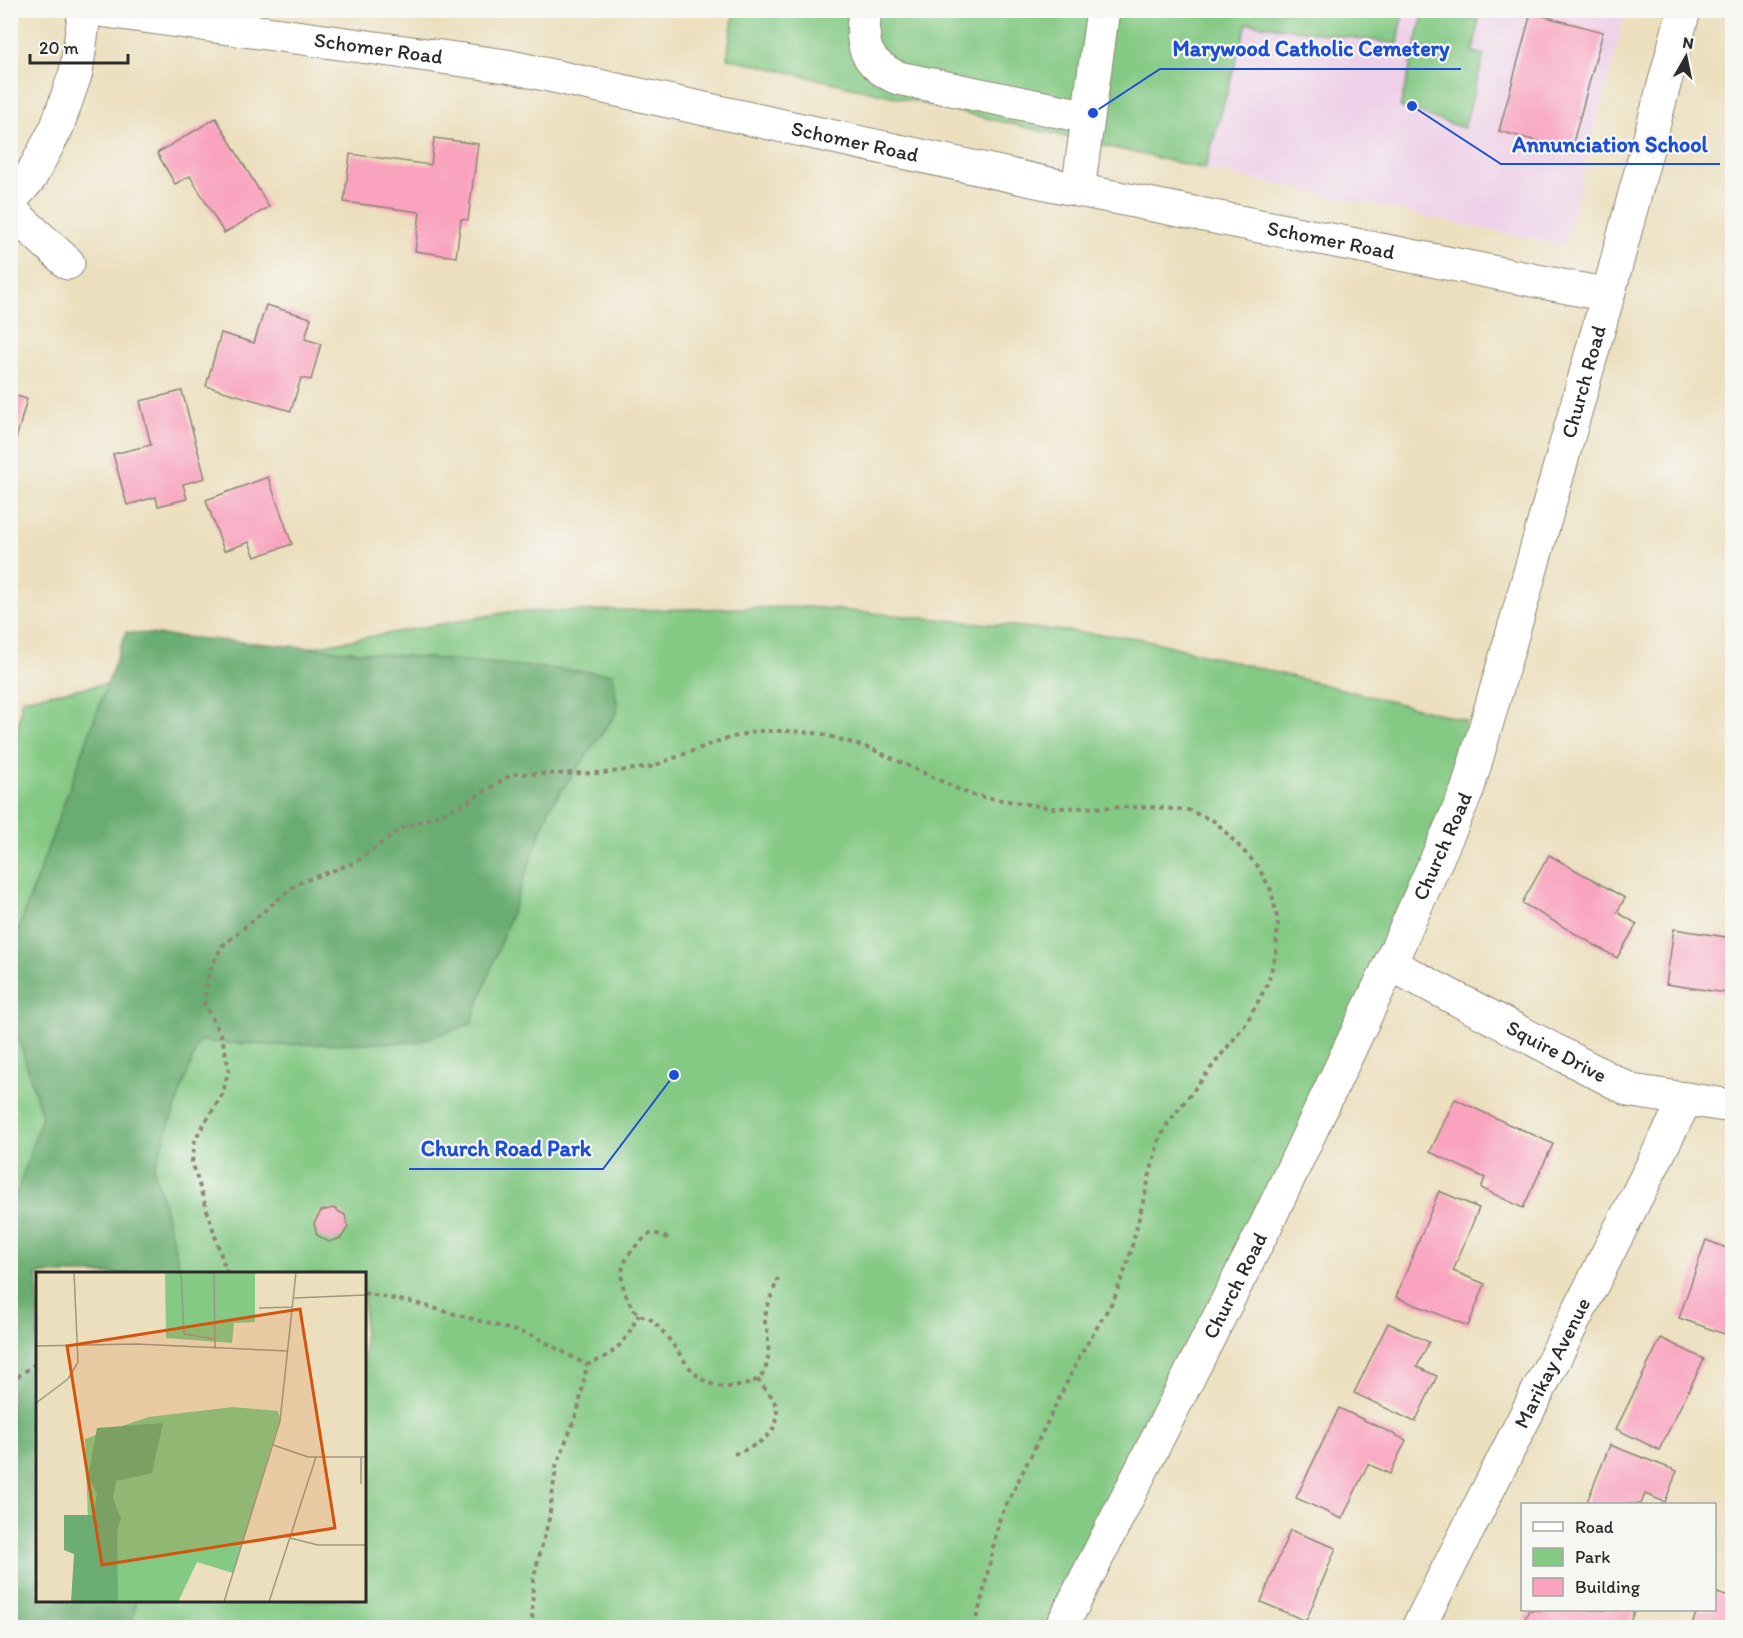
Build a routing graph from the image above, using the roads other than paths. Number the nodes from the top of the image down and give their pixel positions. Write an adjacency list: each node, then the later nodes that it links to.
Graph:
1 (86, 10): 8 (street)
2 (99, 10): 7 (street, Schomer Road)
3 (865, 10): 6 (street)
4 (1103, 10): 6 (street)
5 (1684, 10): 11 (street, Church Road)
6 (1088, 117): 7 (street)
7 (1078, 190): 11 (street, Schomer Road)
8 (10, 201)
9 (10, 210): 10 (street)
10 (68, 263)
11 (1608, 295): 12 (street, Church Road)
12 (1390, 964): 13 (street, Squire Drive); 15 (street, Church Road)
13 (1686, 1099): 14 (street, Squire Drive); 16 (street, Marikay Avenue)
14 (1732, 1106)
15 (1061, 1628)
16 (1419, 1628)

